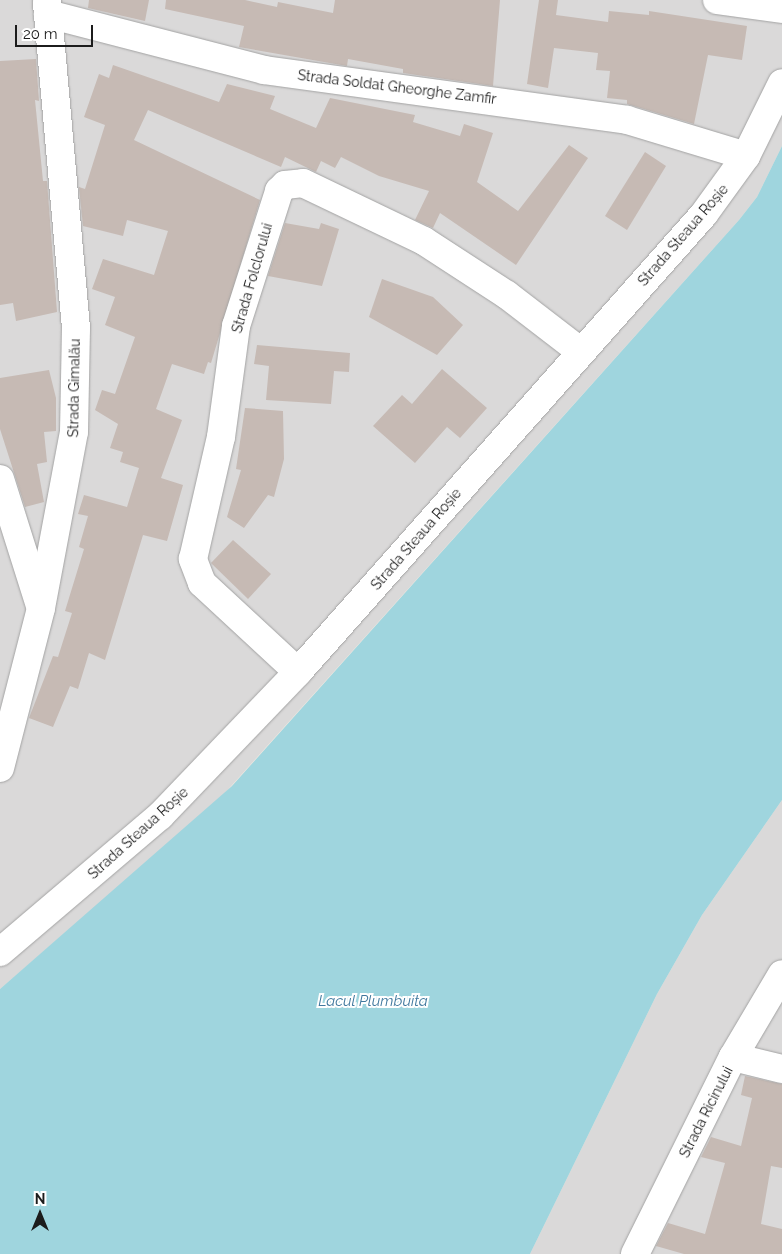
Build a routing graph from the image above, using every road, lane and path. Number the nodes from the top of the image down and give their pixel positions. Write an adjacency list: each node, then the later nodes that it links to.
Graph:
1 (717, 0): 3 (street)
2 (48, 7): 5 (street, Strada Soldat Gheorghe Zamfir); 8 (street, Strada Gimalău)
3 (782, 9)
4 (782, 82): 5 (street, Strada Steaua Roșie)
5 (746, 156): 6 (street, Strada Steaua Roșie)
6 (580, 351): 9 (street, Strada Steaua Roșie); 9 (street, Strada Folclorului)
7 (0, 479): 8 (street)
8 (41, 608): 10 (street, Strada Gimalău)
9 (298, 672): 11 (street, Strada Steaua Roșie)
10 (0, 768)
11 (0, 952)
12 (782, 974): 13 (street, Strada Ricinului)
13 (733, 1057): 14 (street); 15 (street, Strada Ricinului)
14 (782, 1069)
15 (635, 1254)

